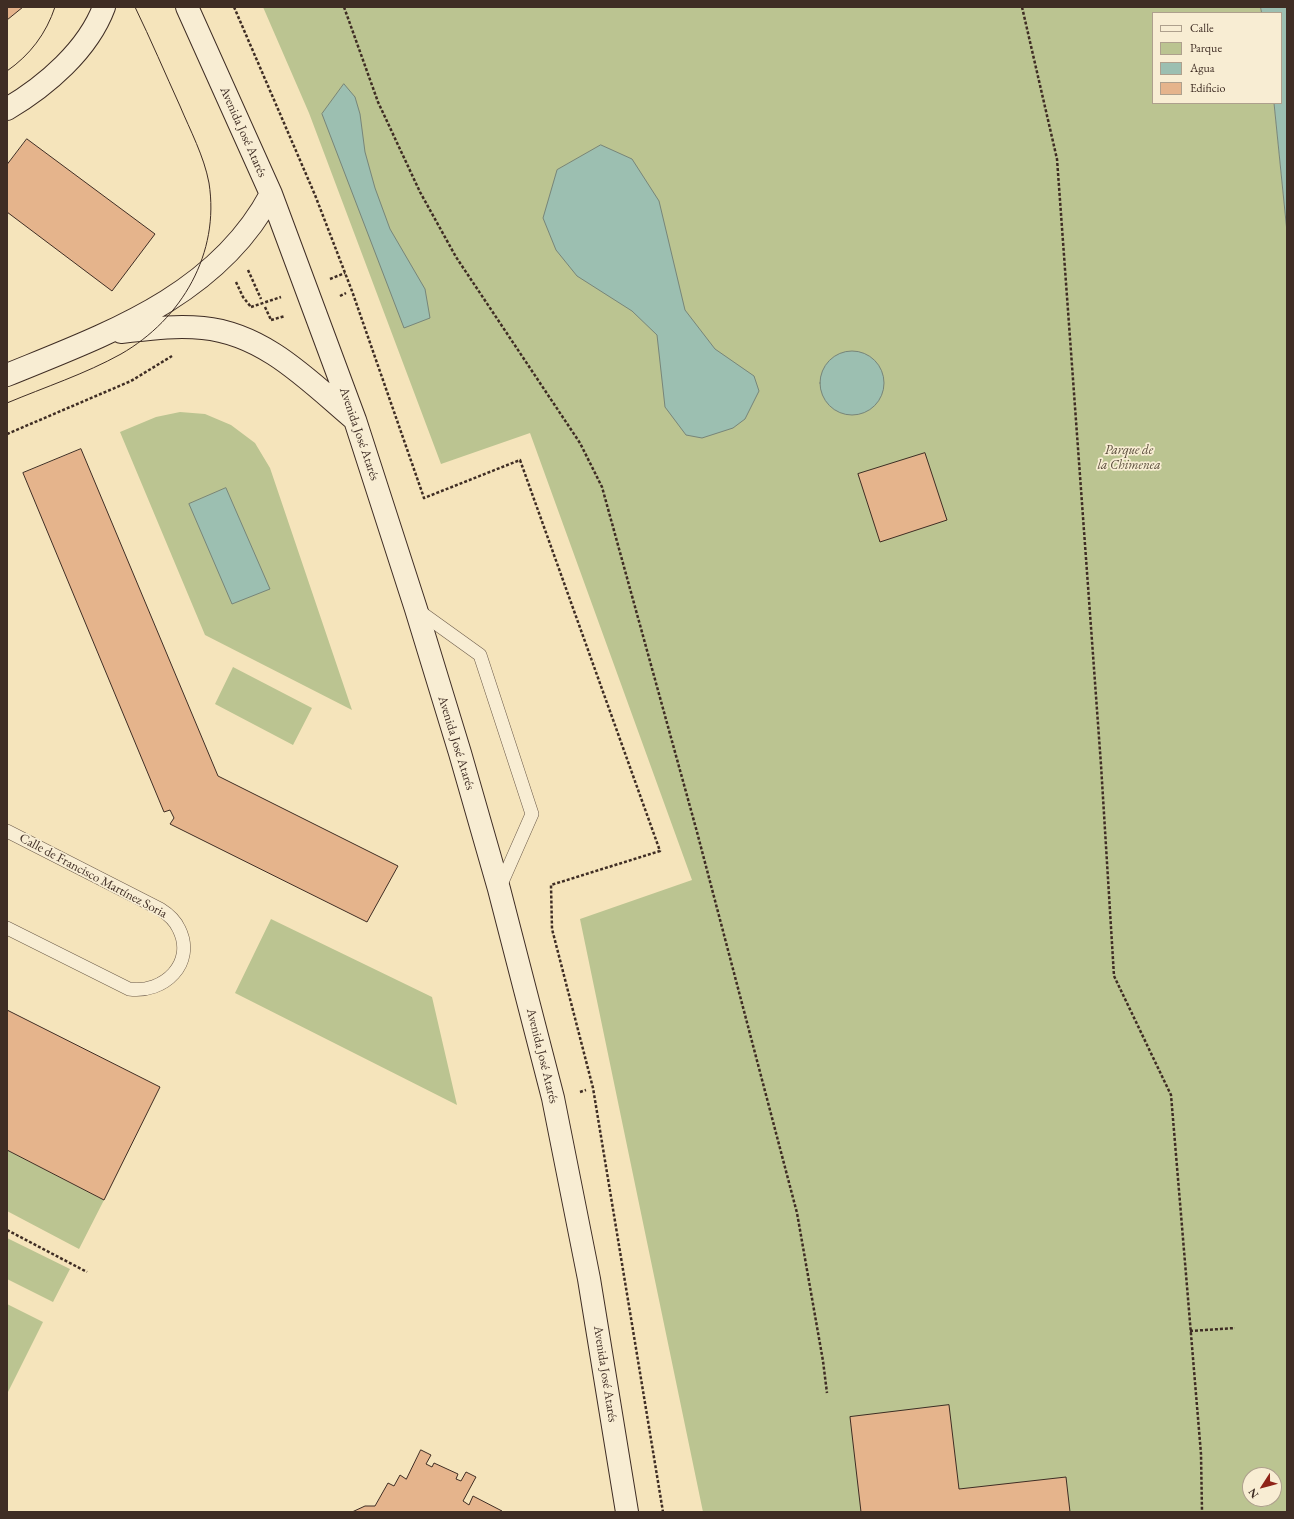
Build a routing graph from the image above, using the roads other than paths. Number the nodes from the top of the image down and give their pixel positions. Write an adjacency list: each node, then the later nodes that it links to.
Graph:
1 (104, 7): 3 (main road)
2 (187, 7): 4 (main road, Avenida José Atarés)
3 (7, 109)
4 (271, 194): 5 (main road); 7 (main road, Avenida José Atarés)
5 (110, 332): 6 (main road); 7 (main road)
6 (7, 375)
7 (355, 420): 8 (main road, Avenida José Atarés)
8 (416, 609): 10 (main road, Avenida José Atarés); 10 (lane)
9 (7, 831): 11 (lane, Calle de Francisco Martínez Soria)
10 (499, 889): 12 (main road, Avenida José Atarés)
11 (7, 928)
12 (627, 1511)

